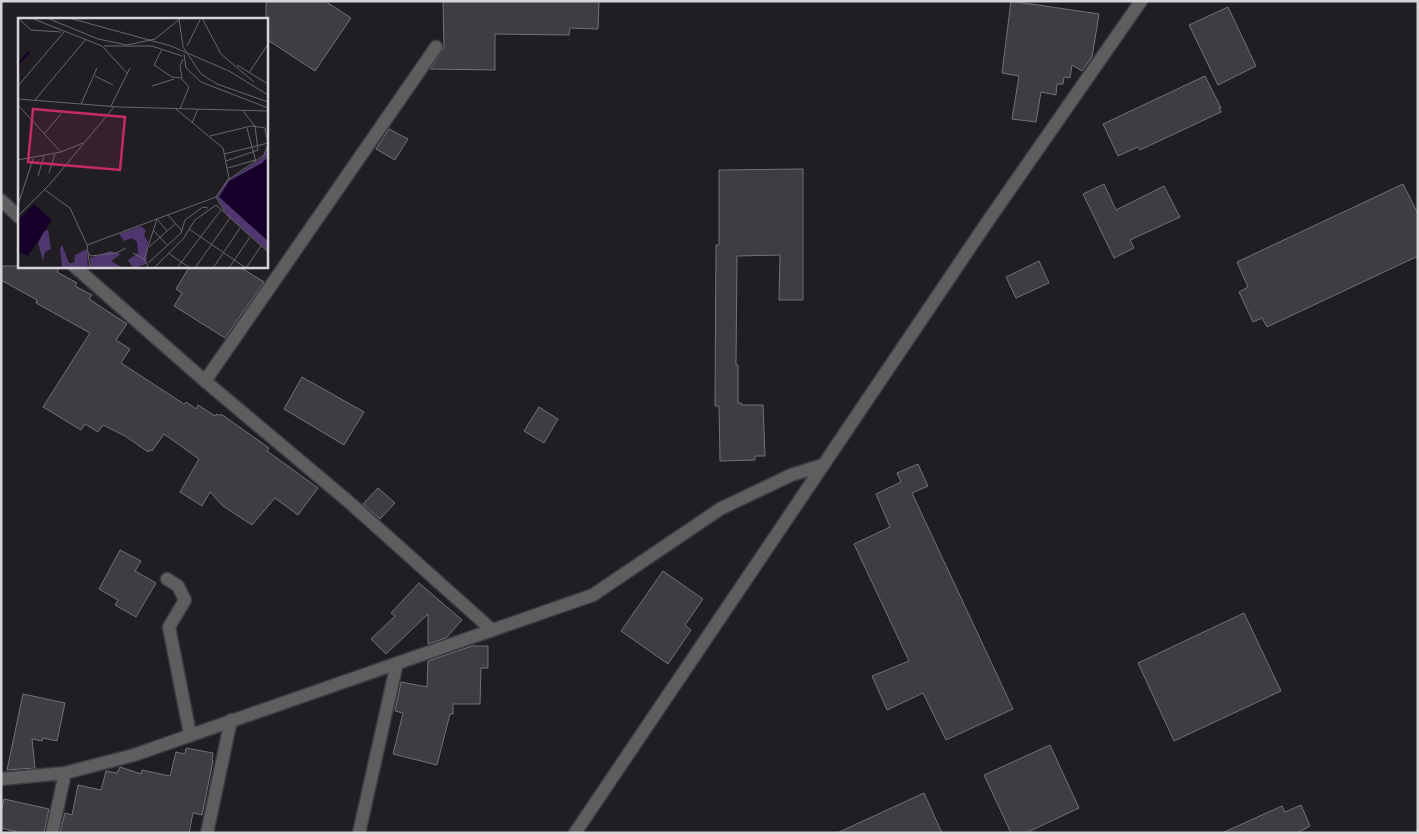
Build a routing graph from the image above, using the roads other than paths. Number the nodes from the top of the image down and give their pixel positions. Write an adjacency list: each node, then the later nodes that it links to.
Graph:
1 (1141, 1): 7 (street)
2 (436, 47): 6 (street)
3 (1, 200): 4 (street)
4 (18, 216)
5 (76, 268): 6 (street)
6 (205, 381): 9 (street)
7 (823, 465): 9 (street); 18 (street)
8 (167, 580): 12 (street)
9 (492, 630): 10 (street)
10 (397, 663): 11 (street); 17 (street)
11 (231, 720): 12 (street); 16 (street)
12 (190, 734): 13 (street)
13 (65, 773): 14 (street); 15 (street)
14 (1, 779)
15 (52, 833)
16 (207, 833)
17 (360, 833)
18 (575, 833)

